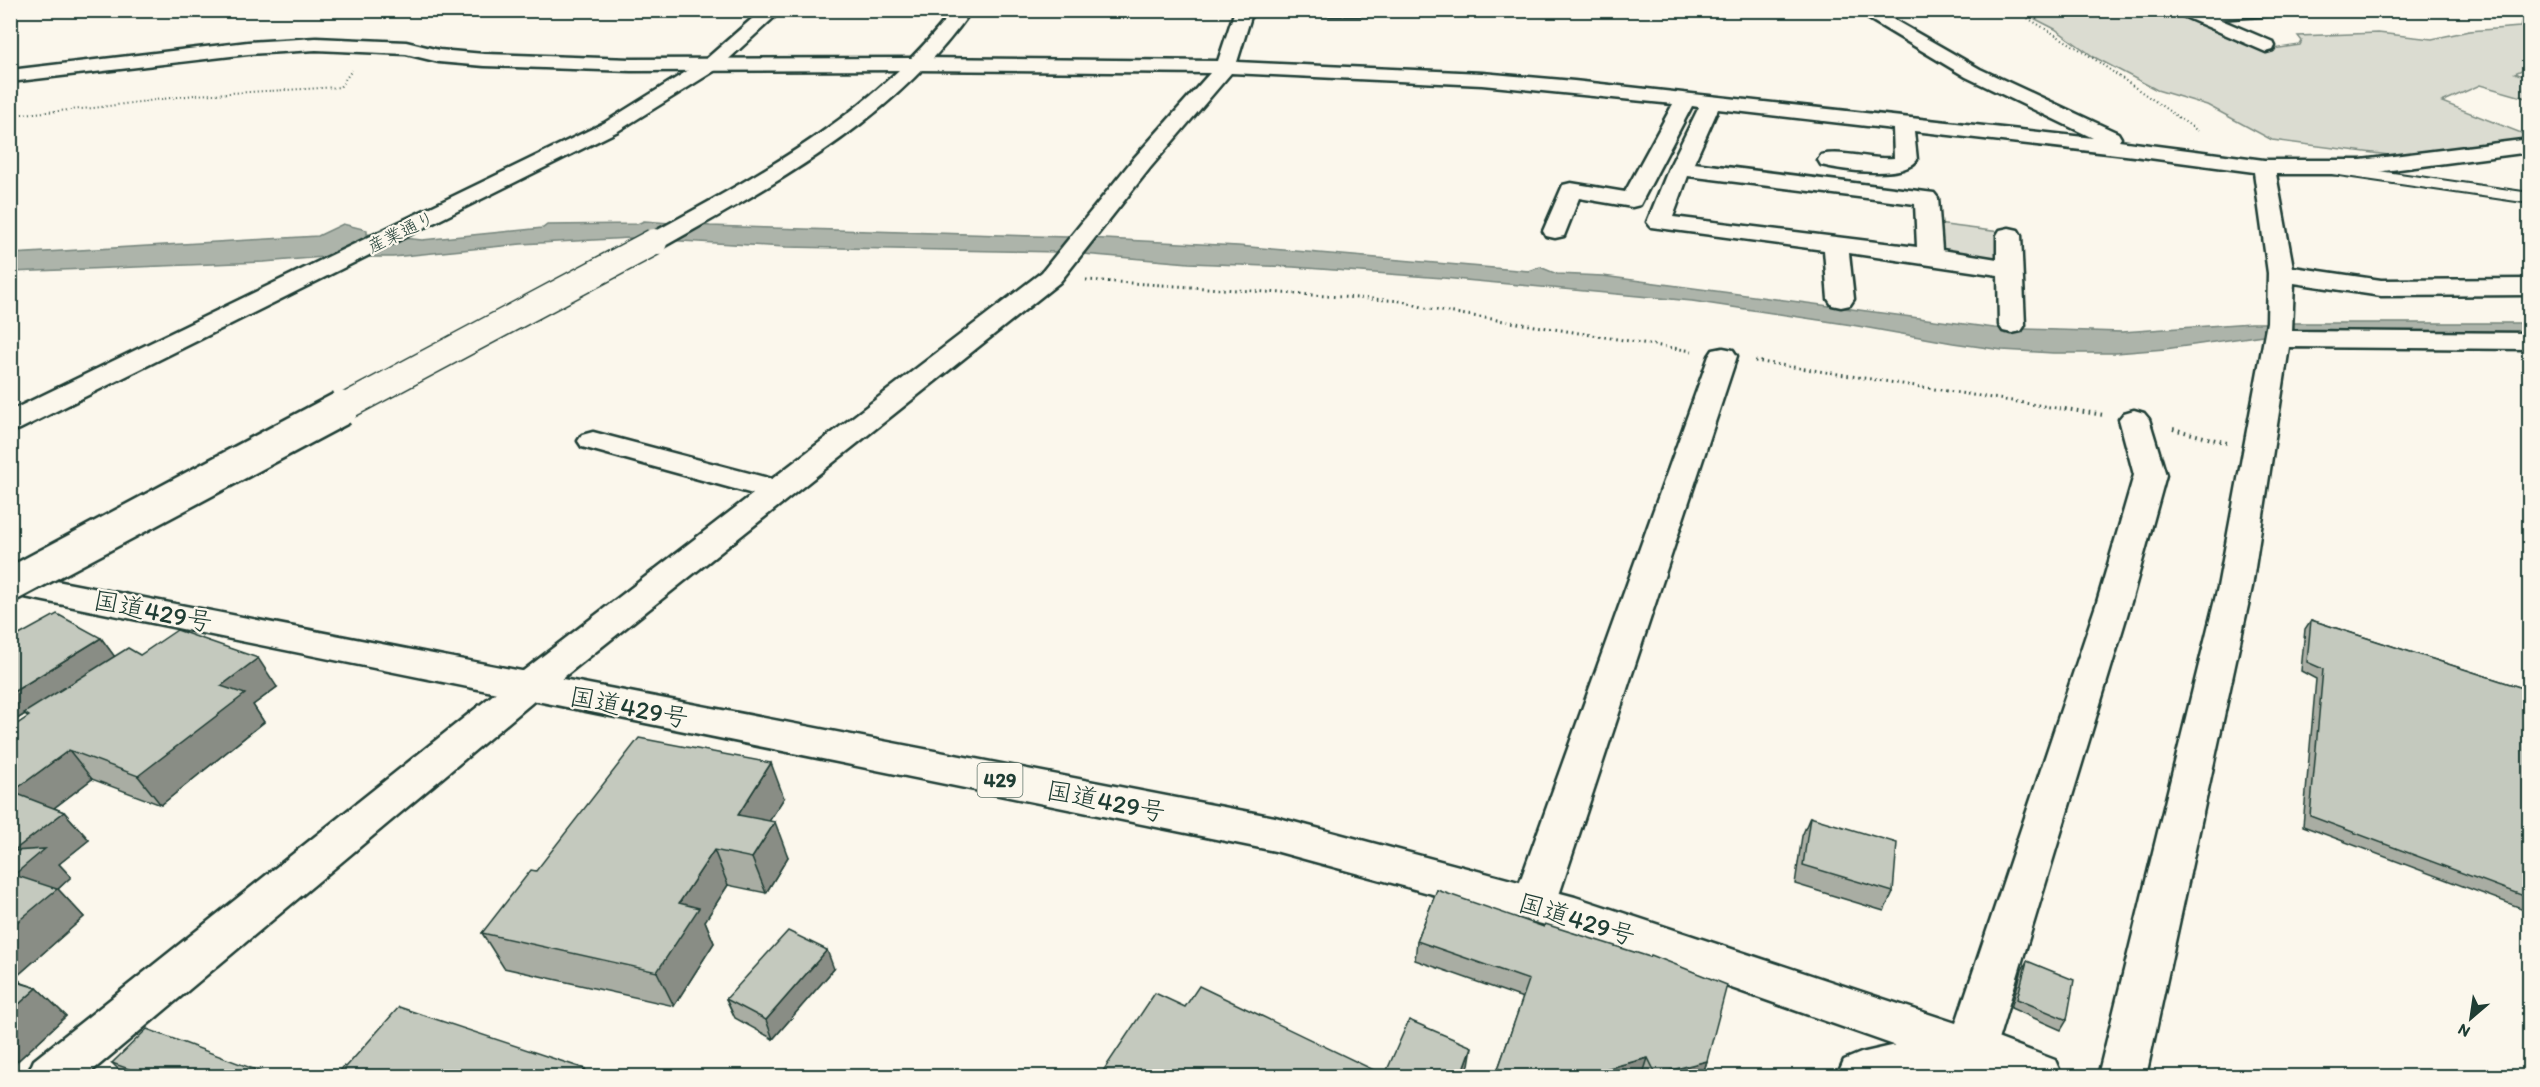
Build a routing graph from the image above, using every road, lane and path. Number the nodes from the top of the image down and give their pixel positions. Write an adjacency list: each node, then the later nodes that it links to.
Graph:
1 (747, 10): 13 (main road, 産業通り)
2 (773, 10): 14 (main road, 産業通り)
3 (963, 10): 15 (main road)
4 (1244, 10): 16 (main road)
5 (1319, 10): 6 (main road)
6 (1500, 10)
7 (1863, 10): 23 (main road)
8 (2014, 10): 25 (path)
9 (2276, 10): 10 (main road)
10 (2189, 12): 12 (main road)
11 (370, 45): 13 (main road); 17 (main road); 20 (path)
12 (2266, 46)
13 (687, 64): 14 (main road); 44 (main road, 産業通り)
14 (712, 64): 15 (main road); 46 (main road, 産業通り)
15 (917, 64): 16 (main road); 50 (main road, bridge)
16 (1226, 67): 18 (main road); 37 (main road)
17 (10, 76)
18 (1685, 100): 19 (main road); 29 (main road)
19 (1711, 103): 21 (main road); 26 (main road)
20 (10, 114)
21 (1904, 124): 23 (main road); 24 (main road)
22 (2529, 145): 27 (main road)
23 (2134, 149): 25 (main road)
24 (1829, 160)
25 (2256, 166): 27 (main road); 36 (main road)
26 (1680, 168): 30 (main road); 34 (main road)
27 (2326, 168): 28 (street)
28 (2529, 198)
29 (1632, 200): 30 (main road); 31 (main road)
30 (1665, 206): 33 (main road)
31 (1555, 231)
32 (2008, 236): 35 (main road)
33 (1836, 244): 34 (main road); 39 (main road)
34 (1930, 256): 35 (main road)
35 (2010, 269): 40 (main road)
36 (2281, 273): 38 (main road); 41 (main road)
37 (1052, 277): 43 (path); 49 (main road)
38 (2529, 287)
39 (1841, 299)
40 (2012, 325)
41 (2279, 330): 42 (main road); 48 (main road)
42 (2529, 341)
43 (1723, 356): 45 (path); 54 (main road)
44 (10, 404)
45 (2134, 419): 48 (path); 55 (main road)
46 (10, 423)
47 (592, 441): 49 (main road)
48 (2259, 451): 59 (main road)
49 (778, 491): 53 (main road)
50 (10, 584): 51 (main road, 国道429号 / 429)
51 (203, 621): 52 (main road); 53 (main road, 国道429号 / 429)
52 (164, 646)
53 (527, 687): 54 (main road, 国道429号 / 429); 56 (main road)
54 (1534, 904): 55 (main road, 国道429号 / 429)
55 (1971, 1050): 57 (main road); 58 (main road, 国道429号 / 429)
56 (51, 1077)
57 (1861, 1077)
58 (2038, 1077)
59 (2122, 1077)

